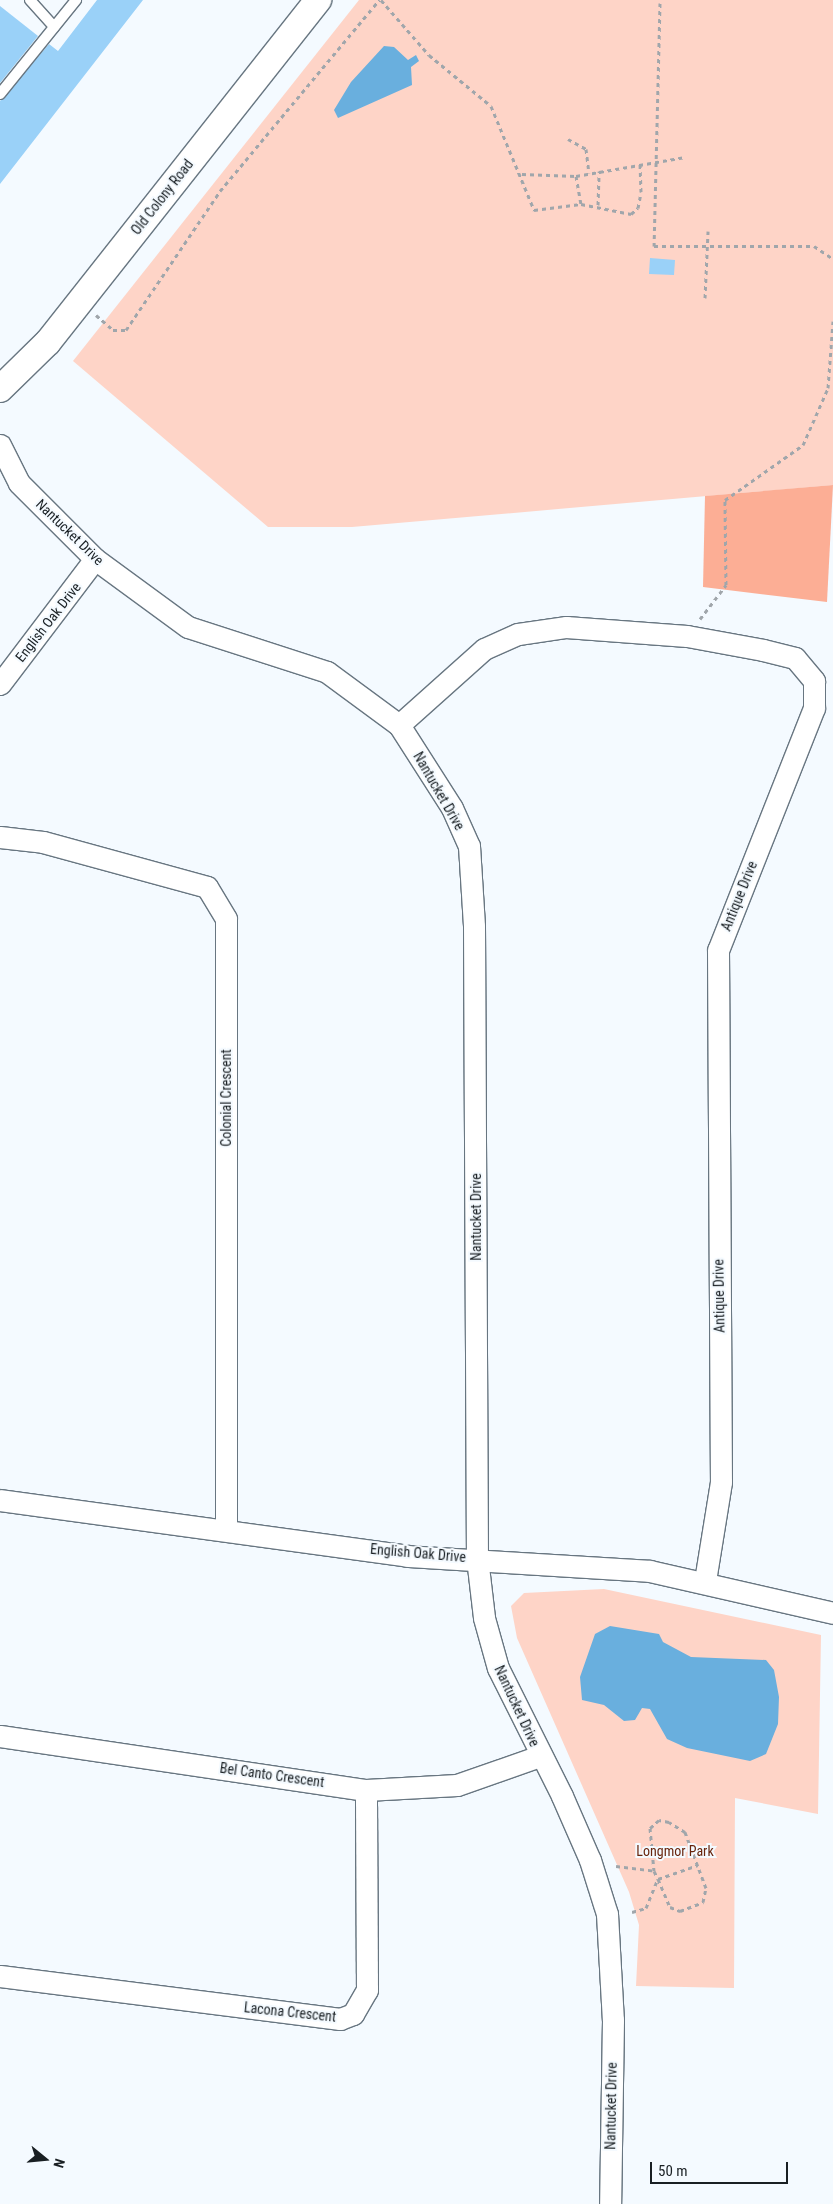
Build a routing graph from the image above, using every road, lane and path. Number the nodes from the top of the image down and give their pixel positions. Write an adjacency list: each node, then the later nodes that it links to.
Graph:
1 (30, 0): 6 (lane)
2 (76, 0): 6 (lane)
3 (318, 0): 22 (street, Old Colony Road)
4 (380, 0): 14 (path); 22 (path)
5 (660, 3): 10 (path)
6 (54, 27): 7 (lane)
7 (0, 94)
8 (568, 138): 13 (path)
9 (685, 158): 10 (path)
10 (656, 159): 11 (path); 19 (path)
11 (640, 162): 12 (path); 17 (path)
12 (599, 171): 13 (path); 17 (path)
13 (589, 173): 15 (path)
14 (522, 174): 15 (path); 16 (path)
15 (576, 176): 16 (path)
16 (581, 204): 17 (path)
17 (598, 205)
18 (708, 231): 19 (path)
19 (706, 249): 20 (path); 21 (path)
20 (833, 259)
21 (705, 298)
22 (80, 302): 24 (street, Old Colony Road)
23 (833, 321): 27 (path)
24 (0, 389)
25 (0, 445): 26 (street, Nantucket Drive)
26 (95, 559): 28 (street, English Oak Drive); 29 (street, Nantucket Drive)
27 (686, 636): 29 (street, Antique Drive); 34 (street, Antique Drive)
28 (0, 684)
29 (399, 725): 33 (street, Nantucket Drive)
30 (0, 837): 32 (street, Colonial Crescent)
31 (0, 1500): 32 (street, English Oak Drive)
32 (226, 1528): 33 (street, English Oak Drive)
33 (477, 1558): 34 (street, English Oak Drive); 37 (street, Nantucket Drive)
34 (705, 1581): 35 (street, English Oak Drive)
35 (833, 1613)
36 (0, 1736): 38 (street, Bel Canto Crescent)
37 (540, 1756): 38 (street, Bel Canto Crescent); 45 (street, Nantucket Drive)
38 (366, 1790): 44 (street, Lacona Crescent)
39 (698, 1865): 41 (path); 42 (path); 42 (path)
40 (616, 1866): 41 (path)
41 (654, 1871): 42 (path)
42 (658, 1879): 43 (path)
43 (632, 1912)
44 (0, 1976)
45 (610, 2204)

